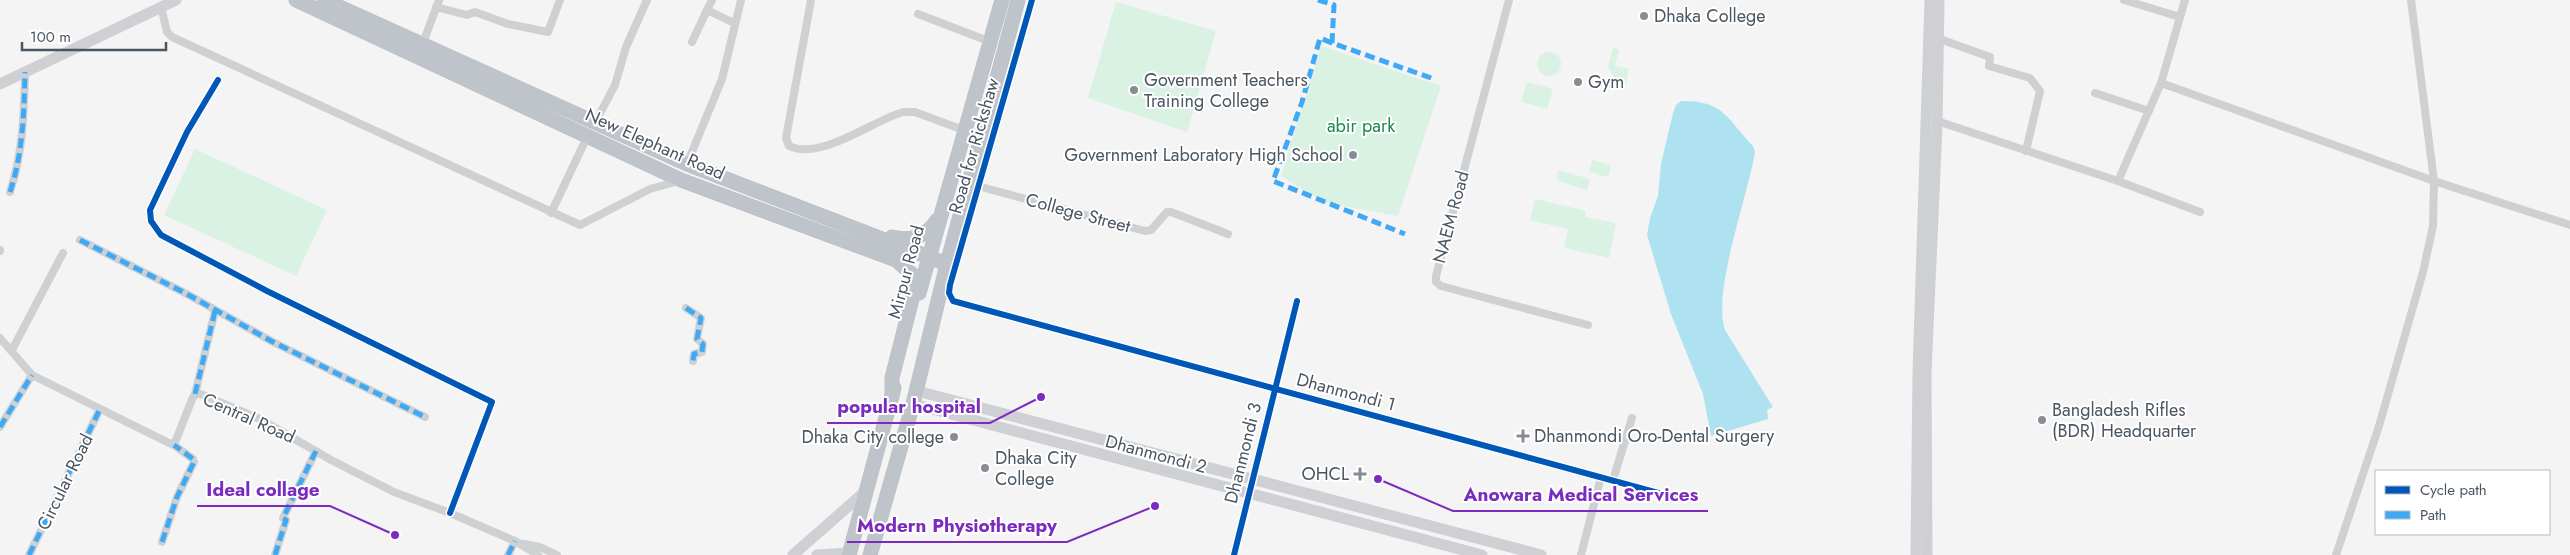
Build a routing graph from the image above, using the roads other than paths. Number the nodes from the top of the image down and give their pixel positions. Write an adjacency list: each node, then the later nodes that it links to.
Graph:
1 (175, 0): 19 (main road)
2 (296, 0): 38 (highway, New Elephant Road)
3 (560, 0): 18 (street)
4 (646, 0): 36 (street)
5 (712, 0): 20 (street)
6 (741, 0): 23 (street)
7 (811, 0): 37 (street)
8 (1002, 0): 26 (highway, Mirpur Road)
9 (1018, 0): 44 (highway)
10 (1032, 0): 44 (street, Road for Rickshaw)
11 (1509, 0): 60 (street, NAEM Road)
12 (1930, 0): 32 (main road)
13 (1939, 0): 24 (main road)
14 (2124, 0): 22 (street)
15 (2185, 0): 22 (street)
16 (2410, 0): 43 (street)
17 (328, 1): 27 (highway, New Elephant Road)
18 (438, 3): 27 (street)
19 (161, 7): 28 (main road); 47 (street)
20 (707, 10): 23 (street); 25 (street)
21 (918, 14): 26 (street)
22 (2180, 17): 31 (street)
23 (734, 23): 40 (street)
24 (1937, 38): 32 (main road); 39 (street)
25 (692, 42)
26 (991, 42): 37 (highway, Mirpur Road)
27 (423, 43): 36 (highway, New Elephant Road)
28 (25, 72): 30 (main road); 45 (street)
29 (218, 80): 83 (street)
30 (0, 84)
31 (2161, 84): 34 (street); 43 (street)
32 (1932, 86): 35 (main road); 64 (main road)
33 (2095, 93): 34 (street)
34 (2149, 111): 42 (street)
35 (1937, 121): 39 (street); 64 (main road)
36 (596, 122): 40 (highway, New Elephant Road)
37 (966, 131): 48 (highway, Mirpur Road)
38 (588, 135): 41 (highway, New Elephant Road); 47 (street)
39 (2026, 151): 42 (street)
40 (687, 164): 50 (highway, New Elephant Road)
41 (681, 180): 47 (street); 68 (highway, New Elephant Road)
42 (2118, 181): 46 (street)
43 (2434, 182): 49 (street); 101 (street)
44 (973, 185): 51 (street, College Street); 55 (highway); 56 (street, Road for Rickshaw)
45 (10, 192)
46 (2200, 212)
47 (550, 213)
48 (941, 216): 50 (highway); 54 (highway, Mirpur Road)
49 (2570, 226)
50 (857, 229): 54 (highway, New Elephant Road)
51 (1228, 234)
52 (80, 240): 59 (street)
53 (63, 253): 62 (street)
54 (928, 257): 55 (highway, New Elephant Road); 68 (highway, Mirpur Road)
55 (947, 264): 69 (highway)
56 (953, 301): 66 (street, Dhanmondi 1)
57 (1297, 301): 66 (street, Dhanmondi 3)
58 (686, 308): 63 (street)
59 (215, 311): 67 (street); 71 (street)
60 (1588, 325)
61 (0, 338): 62 (street)
62 (12, 350): 65 (street)
63 (693, 361)
64 (1922, 372): 76 (main road)
65 (32, 375): 70 (street); 73 (street)
66 (1275, 388): 77 (street, Dhanmondi 1); 78 (street, Dhanmondi 3)
67 (195, 394): 74 (street, Central Road); 75 (street, Central Road)
68 (892, 397): 80 (highway, Mirpur Road)
69 (915, 397): 78 (main road, Dhanmondi 2); 81 (main road, Dhanmondi 2); 94 (highway)
70 (100, 409): 74 (street); 87 (street, Circular Road)
71 (425, 417)
72 (1632, 418): 79 (street)
73 (0, 427)
74 (174, 445): 85 (street)
75 (316, 451): 83 (street, Central Road); 88 (street)
76 (1921, 470): 99 (main road); 100 (main road)
77 (1600, 477): 79 (street, Dhanmondi 1); 98 (street)
78 (1252, 479): 81 (street, Dhanmondi 3); 97 (main road, Dhanmondi 2)
79 (1613, 480): 82 (street, Dhanmondi 1)
80 (868, 489): 86 (highway, Mirpur Road); 92 (main road)
81 (1248, 493): 95 (street, Dhanmondi 3); 96 (main road, Dhanmondi 2)
82 (1673, 497)
83 (450, 513): 84 (street, Central Road)
84 (515, 541): 89 (street); 90 (street, Central Road); 91 (street)
85 (162, 542)
86 (851, 554): 93 (main road)
87 (29, 555)
88 (275, 555)
89 (508, 555)
90 (538, 555)
91 (557, 555)
92 (793, 555)
93 (817, 555)
94 (870, 555)
95 (1234, 555)
96 (1482, 555)
97 (1541, 555)
98 (1581, 555)
99 (1916, 555)
100 (1927, 555)
101 (2336, 555)

